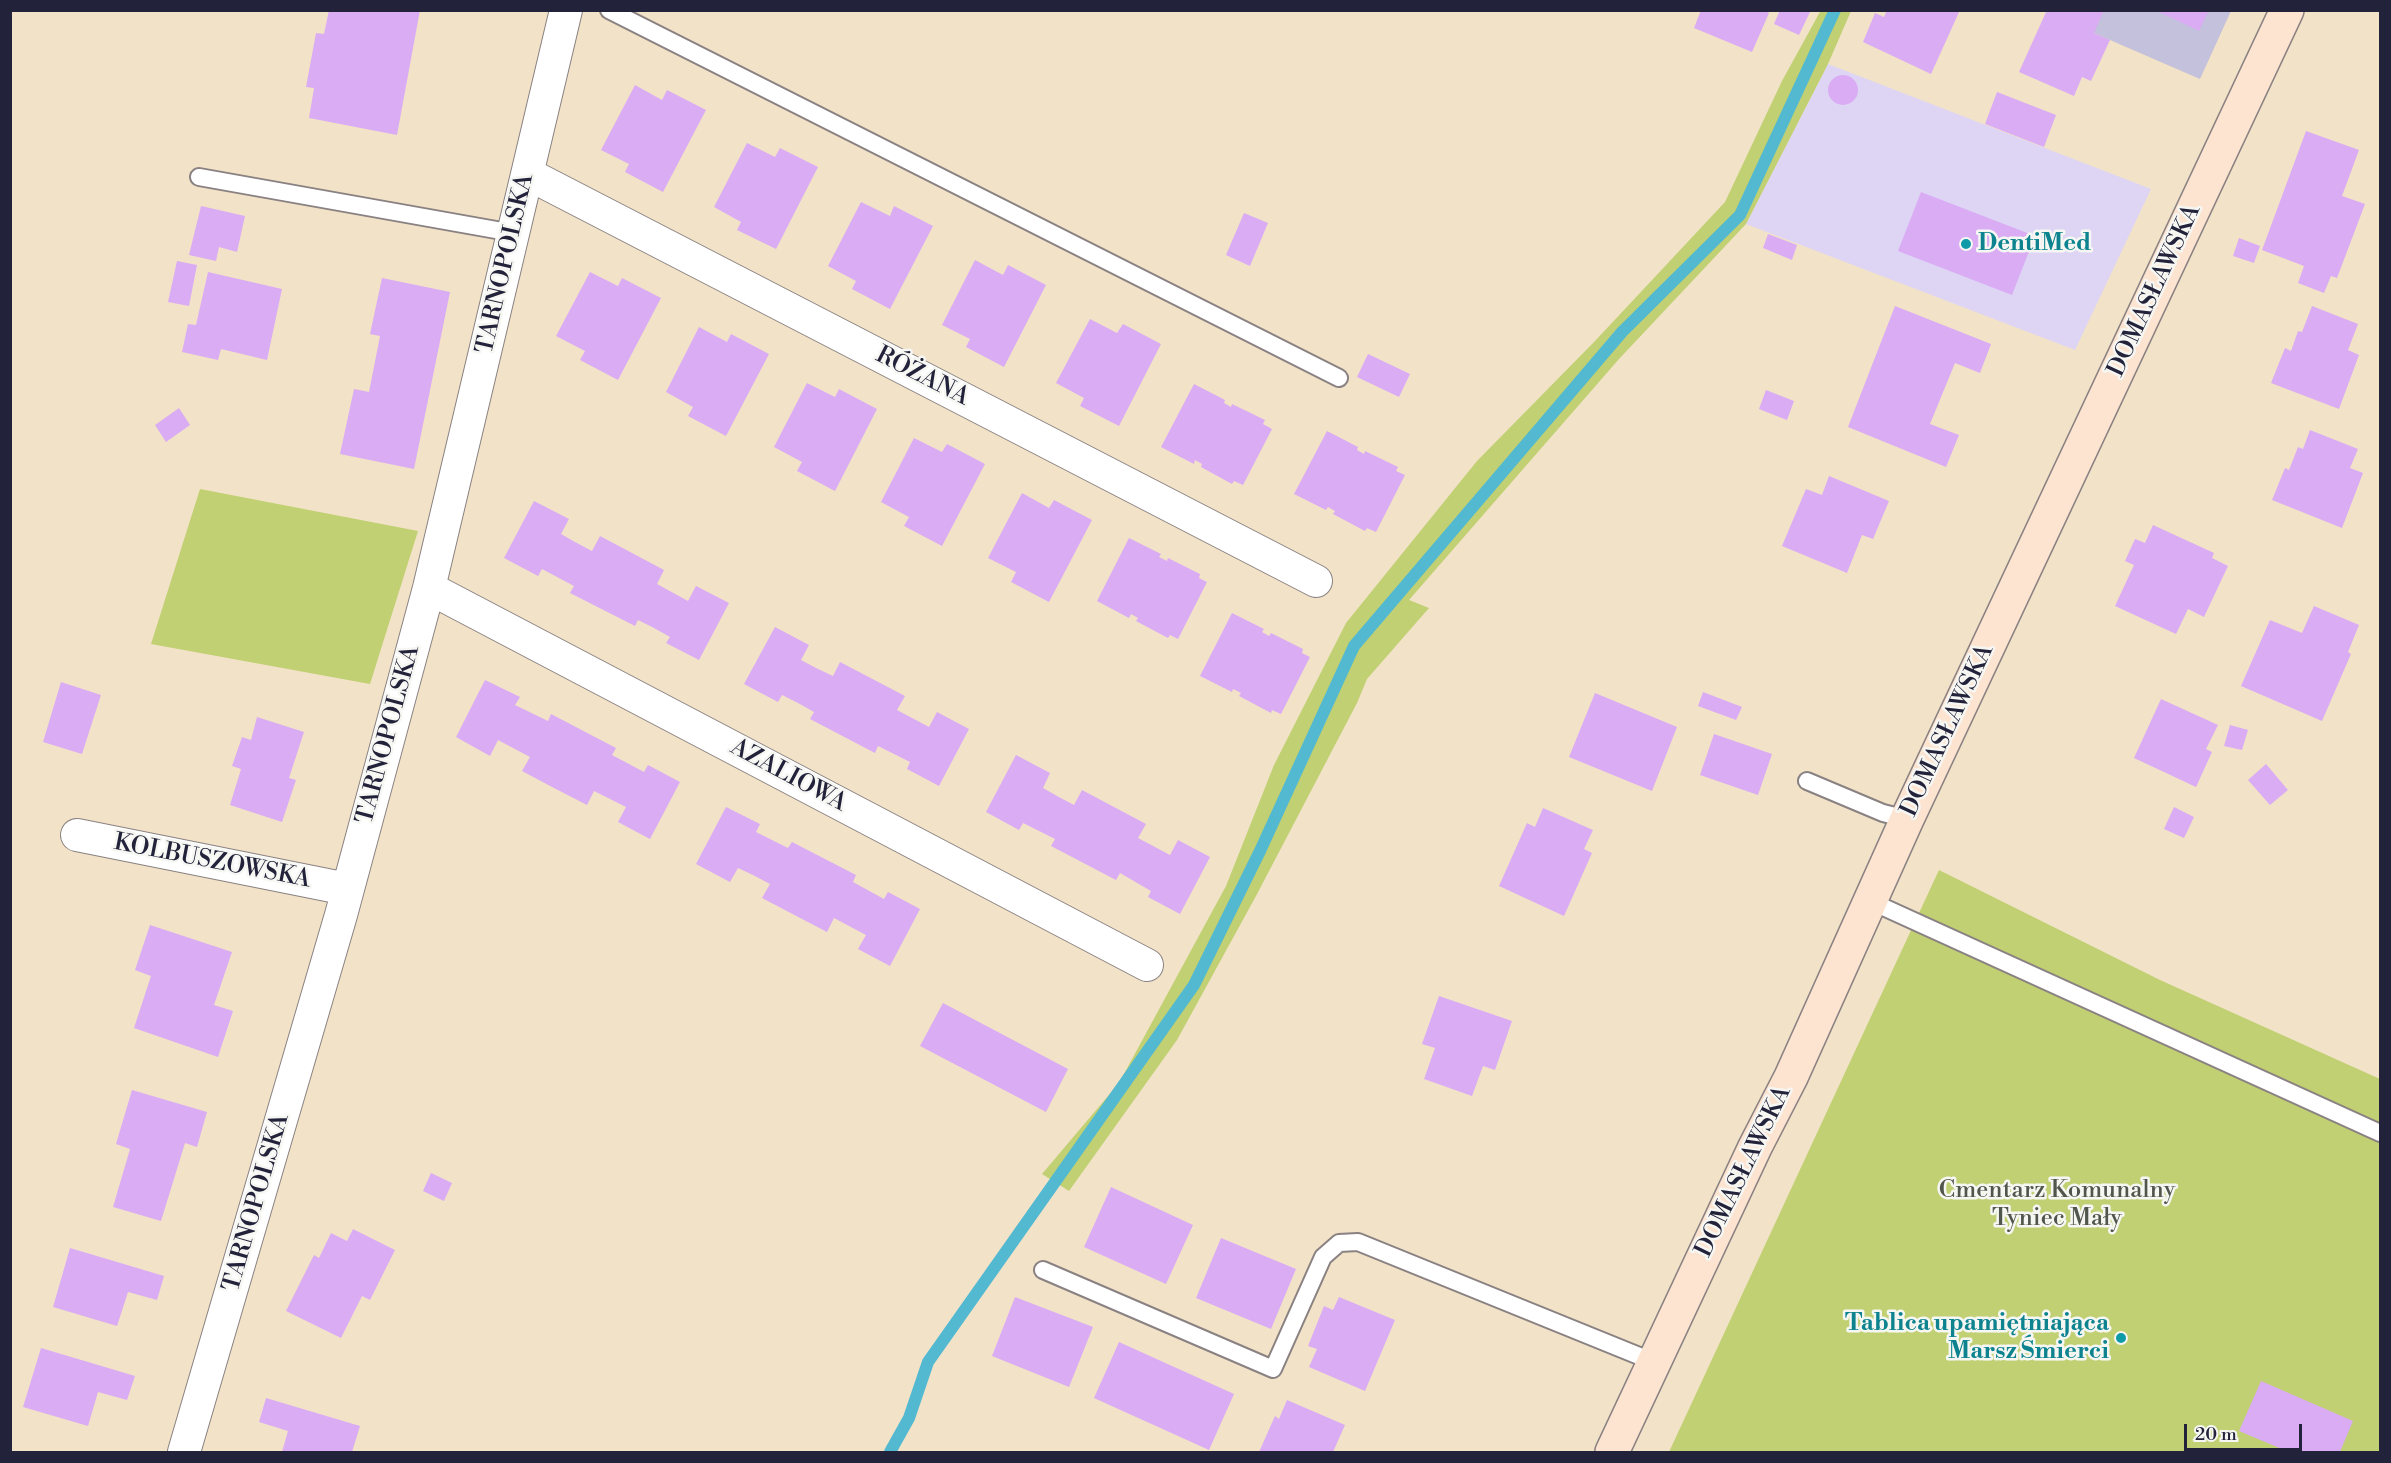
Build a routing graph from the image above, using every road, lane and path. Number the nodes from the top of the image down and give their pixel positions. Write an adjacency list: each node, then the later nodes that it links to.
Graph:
1 (566, 10): 4 (street, TARNOPOLSKA)
2 (609, 10): 7 (lane)
3 (2287, 10): 11 (street, DOMASŁAWSKA)
4 (528, 174): 6 (street, TARNOPOLSKA); 8 (street, RÓŻANA)
5 (200, 177): 6 (lane)
6 (513, 233): 9 (street, TARNOPOLSKA)
7 (1339, 378)
8 (1316, 580)
9 (429, 588): 13 (street, TARNOPOLSKA); 15 (street, AZALIOWA)
10 (1807, 782): 11 (lane)
11 (1907, 819): 14 (street, DOMASŁAWSKA)
12 (77, 836): 13 (street, KOLBUSZOWSKA)
13 (347, 889): 19 (street, TARNOPOLSKA)
14 (1870, 901): 16 (lane); 18 (street, DOMASŁAWSKA)
15 (1147, 965)
16 (2380, 1132)
17 (1043, 1270): 18 (lane)
18 (1654, 1362): 20 (street, DOMASŁAWSKA)
19 (184, 1452)
20 (1612, 1452)

